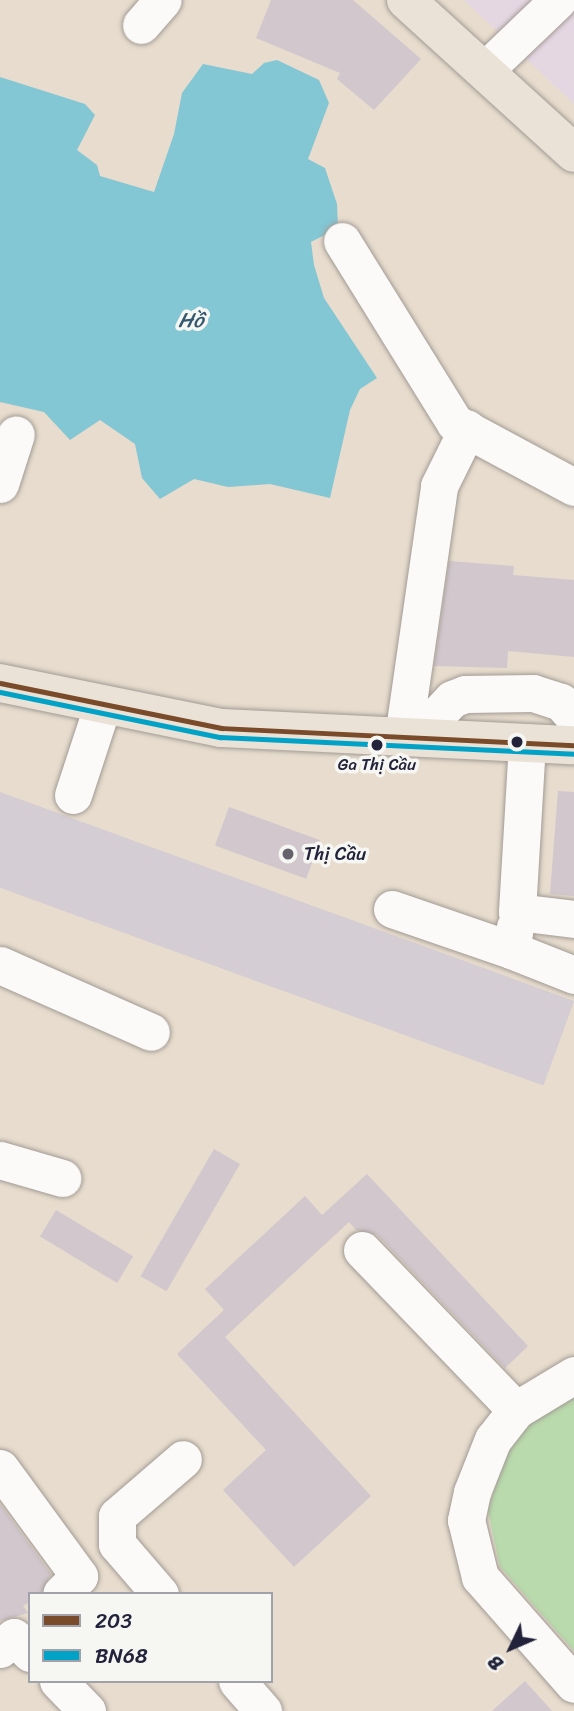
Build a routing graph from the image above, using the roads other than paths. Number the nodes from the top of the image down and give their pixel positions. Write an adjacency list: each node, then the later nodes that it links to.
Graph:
1 (558, 0): 3 (street)
2 (416, 3): 3 (main road)
3 (485, 70): 4 (main road)
4 (574, 153)
5 (342, 241): 6 (street)
6 (467, 429): 9 (street); 13 (street)
7 (16, 434): 8 (street)
8 (0, 484)
9 (574, 487)
10 (0, 683): 11 (main road)
11 (103, 704): 13 (main road); 16 (street)
12 (574, 717): 13 (street)
13 (409, 737): 14 (main road)
14 (527, 743): 15 (main road); 18 (street)
15 (574, 745)
16 (73, 795)
17 (392, 909): 20 (street)
18 (517, 912): 19 (street); 20 (street)
19 (574, 919)
20 (511, 950): 22 (street)
21 (0, 965): 23 (street)
22 (574, 975)
23 (151, 1032)
24 (0, 1160): 25 (street)
25 (62, 1178)
26 (362, 1250): 28 (street)
27 (574, 1375): 28 (street)
28 (516, 1410): 35 (street)
29 (183, 1459): 32 (street)
30 (0, 1468): 31 (street)
31 (63, 1592)
32 (158, 1592)
33 (60, 1683): 36 (street)
34 (239, 1683): 37 (street)
35 (574, 1684)
36 (88, 1711)
37 (262, 1711)

